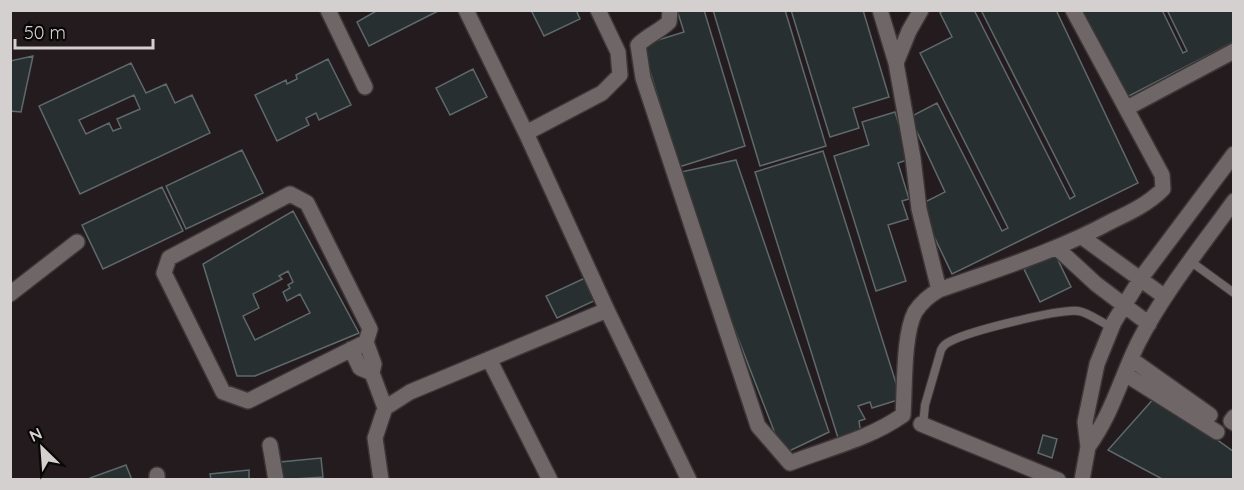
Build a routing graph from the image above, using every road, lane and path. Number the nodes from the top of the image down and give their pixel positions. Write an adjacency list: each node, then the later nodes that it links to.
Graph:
1 (328, 10): 10 (street)
2 (466, 10): 12 (street)
3 (598, 10): 12 (street)
4 (670, 10): 20 (street)
5 (880, 10): 9 (street)
6 (921, 10): 9 (street)
7 (1073, 10): 11 (street)
8 (1233, 51): 11 (street)
9 (896, 63): 20 (street)
10 (365, 87)
11 (1127, 108): 15 (street)
12 (526, 133): 25 (street)
13 (1233, 154): 19 (street)
14 (1232, 205): 18 (street)
15 (1082, 237): 17 (street); 19 (street)
16 (77, 242): 22 (street)
17 (1057, 248): 20 (street); 24 (street)
18 (1190, 261): 21 (lane); 23 (street)
19 (1141, 278): 23 (street); 24 (street)
20 (939, 290)
21 (1233, 293)
22 (10, 294)
23 (1165, 297): 26 (street)
24 (1124, 305): 26 (street); 27 (street)
25 (607, 310): 30 (street); 45 (street)
26 (1149, 324): 31 (street)
27 (1111, 327): 38 (lane); 41 (street)
28 (366, 342): 29 (street); 29 (street); 32 (street)
29 (351, 349): 32 (street)
30 (489, 359): 34 (street); 44 (street)
31 (1131, 359): 33 (street); 35 (street)
32 (372, 373): 34 (street)
33 (1125, 374): 39 (street); 41 (street)
34 (386, 408): 43 (street)
35 (1210, 415)
36 (1233, 417): 37 (street)
37 (1233, 423)
38 (922, 424): 46 (street)
39 (1217, 432)
40 (270, 445): 42 (street)
41 (1088, 447): 47 (street)
42 (276, 480)
43 (381, 480)
44 (550, 480)
45 (689, 480)
46 (1058, 480)
47 (1082, 480)

